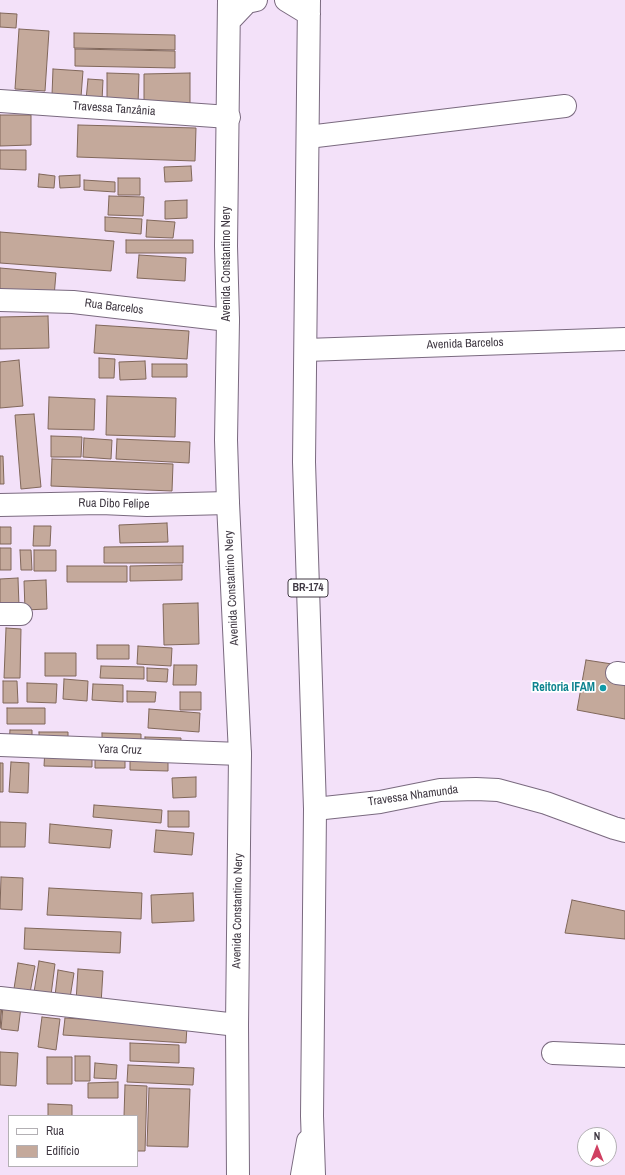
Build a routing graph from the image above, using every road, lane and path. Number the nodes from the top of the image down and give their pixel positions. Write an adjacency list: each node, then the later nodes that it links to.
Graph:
1 (256, 0): 4 (main road)
2 (286, 0): 3 (main road)
3 (309, 7): 8 (main road, BR-174)
4 (229, 10): 7 (main road, Avenida Constantino Nery)
5 (0, 101): 7 (main road, Travessa Tanzânia)
6 (564, 106): 8 (main road)
7 (229, 117): 10 (main road, Avenida Constantino Nery)
8 (308, 137): 12 (main road, BR-174)
9 (0, 300): 10 (main road, Rua Barcelos)
10 (228, 320): 13 (main road, Avenida Constantino Nery)
11 (625, 339): 12 (main road, Avenida Barcelos)
12 (306, 350): 17 (main road, BR-174)
13 (228, 503): 14 (main road, Rua Dibo Felipe); 16 (main road, Avenida Constantino Nery)
14 (0, 505)
15 (0, 746): 16 (main road, Yara Cruz)
16 (240, 754): 20 (main road, Avenida Constantino Nery)
17 (315, 809): 18 (main road, Travessa Nhamunda); 23 (main road, BR-174)
18 (625, 831)
19 (0, 998): 20 (main road)
20 (237, 1025): 24 (main road, Avenida Constantino Nery)
21 (553, 1053): 22 (main road)
22 (625, 1056)
23 (312, 1116): 25 (main road); 26 (main road, BR-174)
24 (238, 1175)
25 (302, 1175)
26 (314, 1175)

